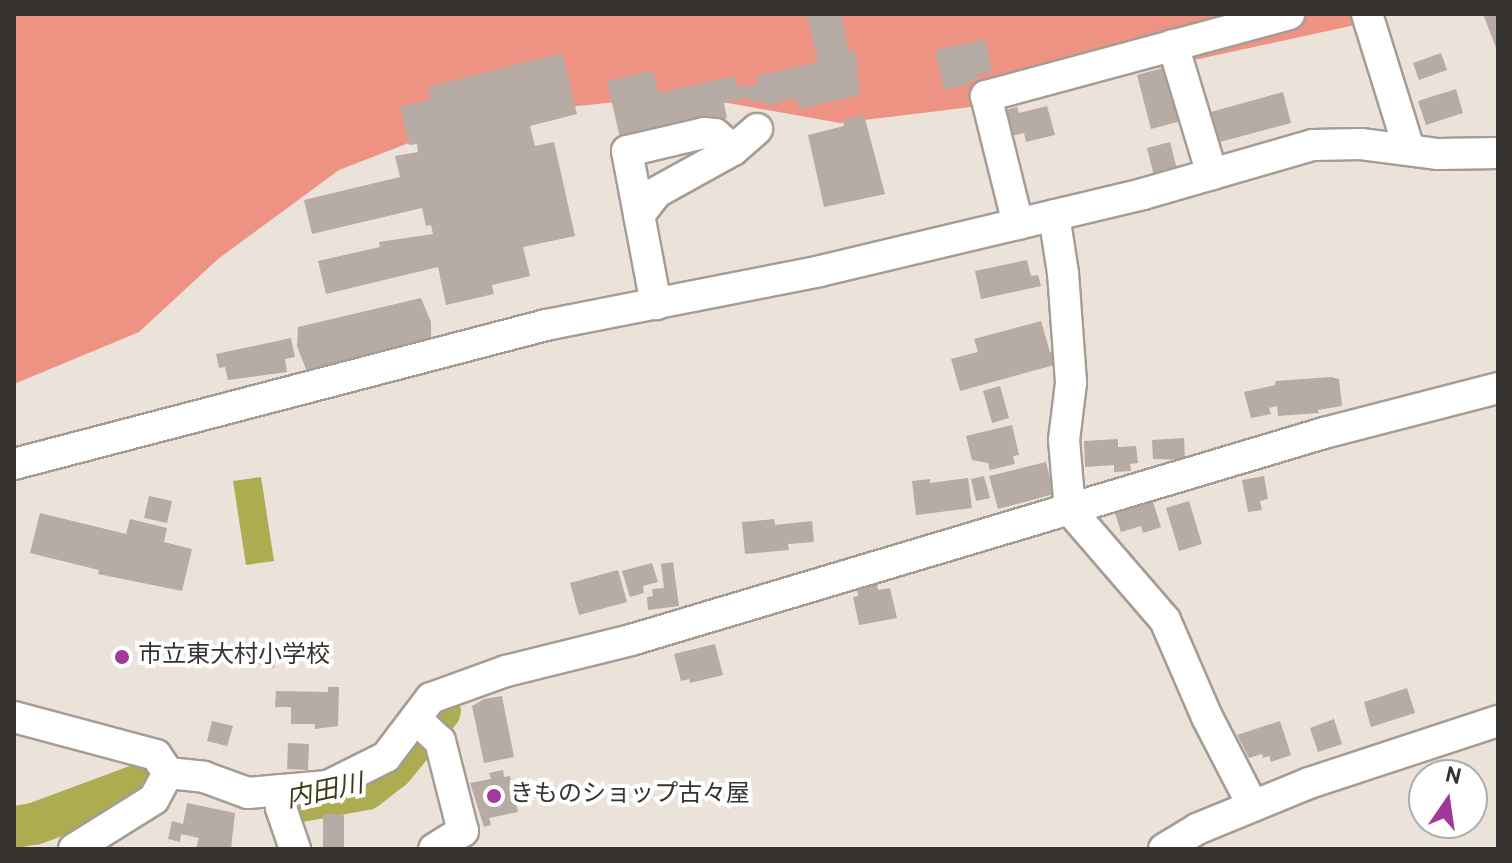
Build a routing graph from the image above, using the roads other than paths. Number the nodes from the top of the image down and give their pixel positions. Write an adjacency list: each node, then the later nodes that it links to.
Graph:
1 (1289, 14): 3 (street)
2 (1367, 14): 5 (street)
3 (1173, 45): 8 (street); 11 (street)
4 (757, 129): 6 (street)
5 (1409, 149): 7 (street); 8 (street)
6 (733, 150): 9 (street); 9 (street)
7 (1498, 153)
8 (1212, 174): 10 (street)
9 (639, 215): 12 (street)
10 (1054, 215): 11 (street); 15 (street)
11 (1018, 224): 12 (street)
12 (656, 304): 14 (street)
13 (1498, 388): 15 (street)
14 (14, 464)
15 (1070, 510): 17 (street); 21 (street)
16 (14, 717): 19 (street)
17 (416, 720): 20 (street); 24 (street)
18 (1498, 721): 21 (street)
19 (168, 773): 20 (street); 22 (street)
20 (281, 799): 23 (street)
21 (1253, 806): 25 (street)
22 (74, 849)
23 (295, 849)
24 (434, 849)
25 (1164, 849)

